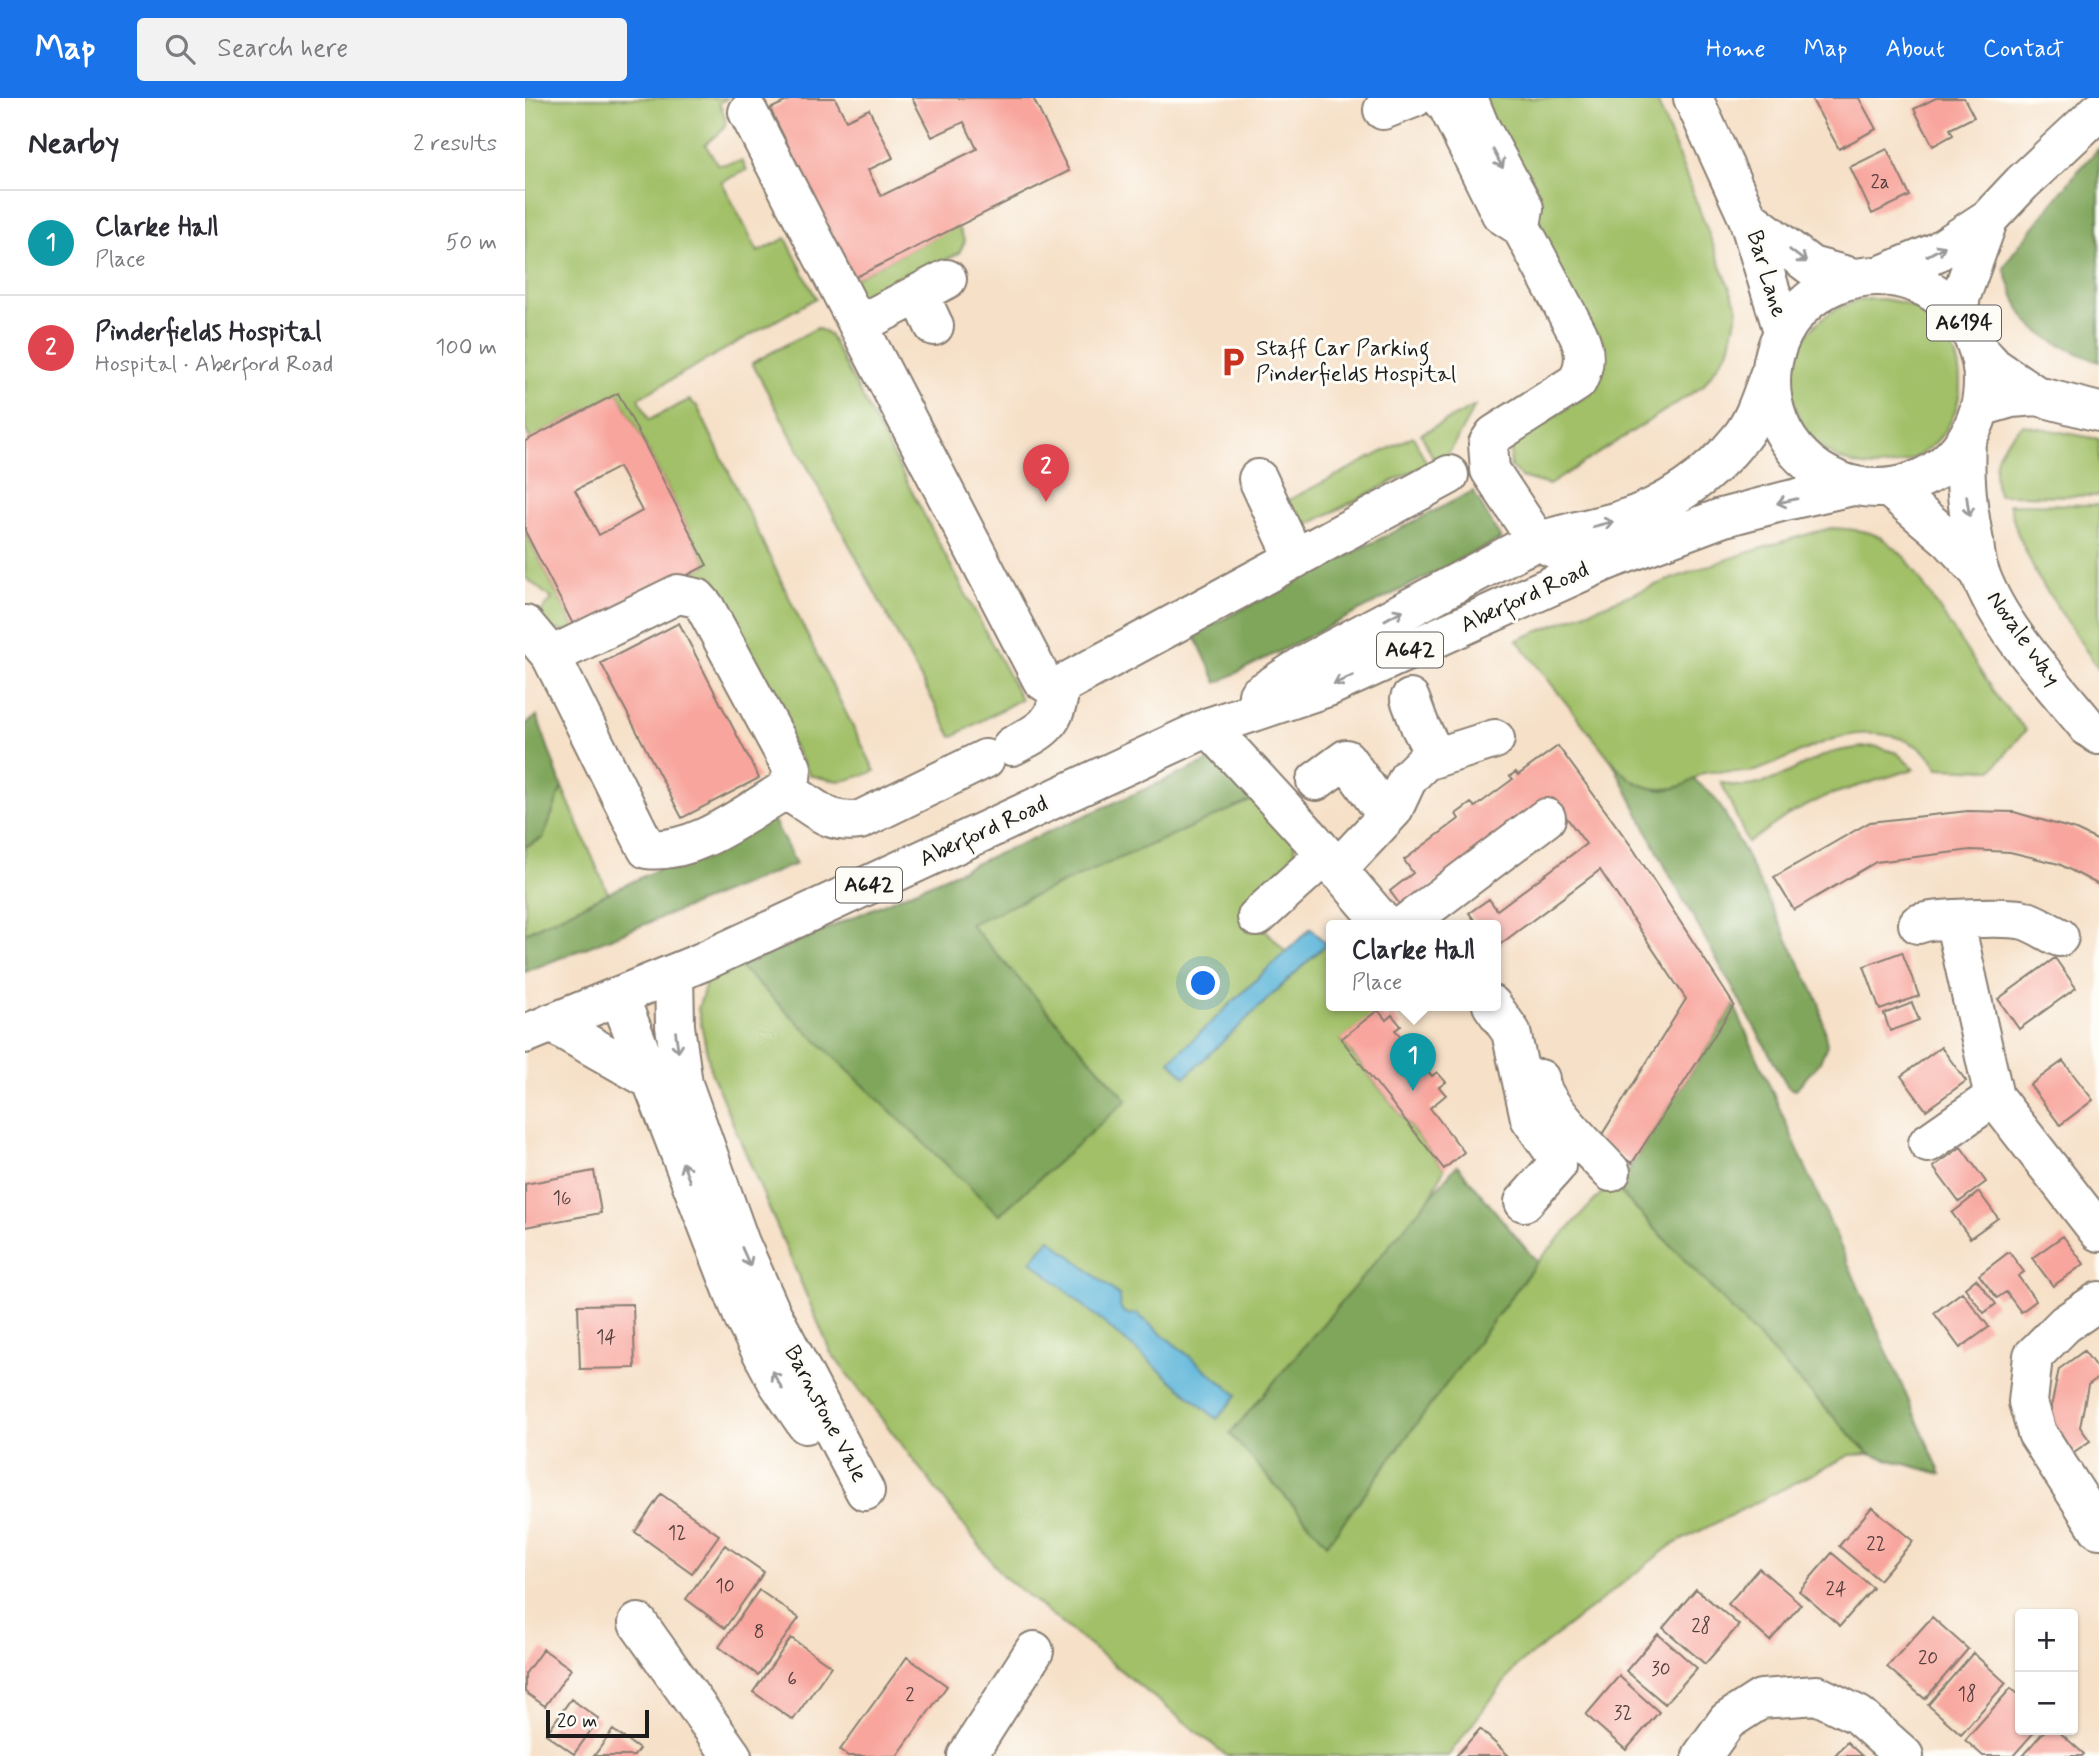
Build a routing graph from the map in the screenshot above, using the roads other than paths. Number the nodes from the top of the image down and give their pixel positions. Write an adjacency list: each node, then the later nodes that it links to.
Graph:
1 (1441, 98): 8 (main road)
2 (1468, 98): 8 (main road, one-way to 8)
3 (1693, 98): 6 (main road, Bar Lane / A6194)
4 (2099, 111): 7 (main road)
5 (751, 132): 12 (main road)
6 (1748, 218): 9 (main road, Bar Lane / A6194, one-way to 9); 13 (main road, Bar Lane / A6194)
7 (1989, 218): 9 (main road, one-way to 7); 11 (main road)
8 (1521, 227): 22 (main road)
9 (1867, 277): 11 (main road, A6194); 13 (main road, A6194)
10 (933, 300): 12 (main road)
11 (1958, 314): 14 (main road, A6194)
12 (858, 325): 28 (main road)
13 (1783, 331): 15 (main road, A6194)
14 (1978, 349): 16 (main road); 18 (main road, A6194)
15 (1770, 373): 21 (main road, A6194); 22 (main road, Aberford Road / A642, one-way to 15)
16 (2037, 396): 17 (main road); 18 (main road)
17 (2099, 412)
18 (1973, 424): 21 (main road); 25 (main road, Novale Way / A6194, one-way to 25)
19 (1449, 475): 23 (main road)
20 (1258, 479): 23 (main road)
21 (1871, 487): 24 (main road, Aberford Road / A642, one-way to 24); 25 (main road, Novale Way / A6194)
22 (1528, 545): 24 (main road, Aberford Road / A642); 30 (main road, Aberford Road / A642, one-way to 22)
23 (1295, 559): 28 (main road)
24 (1605, 561): 30 (main road, Aberford Road / A642, one-way to 30)
25 (1979, 572): 31 (main road, Novale Way / A6194)
26 (525, 625): 27 (main road)
27 (551, 656): 35 (main road); 35 (main road)
28 (1060, 685): 35 (main road)
29 (1410, 699): 33 (main road)
30 (1209, 727): 38 (main road); 43 (main road, Aberford Road / A642)
31 (2099, 735)
32 (1495, 739): 33 (main road)
33 (1436, 757): 36 (main road)
34 (1316, 780): 36 (main road)
35 (785, 790)
36 (1388, 816): 38 (main road)
37 (1546, 818): 41 (main road)
38 (1332, 863): 39 (main road); 40 (main road)
39 (1258, 917)
40 (1381, 920)
41 (1411, 920)
42 (2059, 937): 49 (main road)
43 (674, 974): 44 (main road, Aberford Road / A642); 48 (main road, Barnstone Vale, one-way to 48)
44 (619, 996): 46 (main road, Aberford Road / A642); 48 (main road, Barnstone Vale)
45 (1496, 1011): 52 (main road)
46 (538, 1028): 48 (main road)
47 (1538, 1045): 51 (main road)
48 (651, 1080)
49 (1994, 1097): 50 (main road); 53 (main road)
50 (1928, 1143)
51 (1611, 1172)
52 (1524, 1202)
53 (2099, 1232)
54 (2099, 1301): 55 (main road)
55 (2099, 1529)
56 (638, 1623): 58 (main road)
57 (1034, 1651): 59 (main road)
58 (732, 1756)
59 (967, 1756)
60 (1702, 1756): 61 (main road)
61 (1903, 1756)

